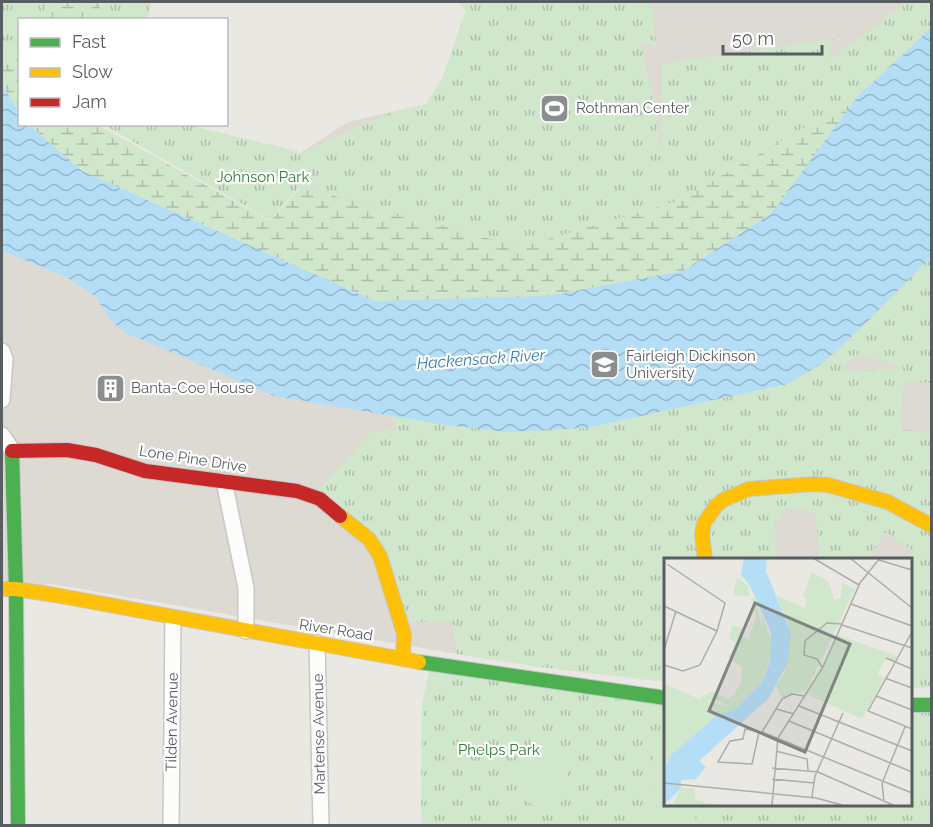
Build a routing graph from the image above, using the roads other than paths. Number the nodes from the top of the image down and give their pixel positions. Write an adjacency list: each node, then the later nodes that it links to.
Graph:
1 (2, 351): 2 (street)
2 (2, 400)
3 (2, 436): 4 (street)
4 (12, 450): 5 (street, Lone Pine Drive); 8 (street)
5 (224, 481): 11 (street); 13 (street, Lone Pine Drive)
6 (932, 526): 7 (street)
7 (705, 558)
8 (16, 589): 9 (street, River Road); 10 (street, River Road); 17 (street)
9 (2, 590)
10 (173, 618): 11 (street, River Road); 18 (street, Tilden Avenue)
11 (246, 631): 12 (street, River Road)
12 (317, 643): 13 (street, River Road); 19 (street, Martense Avenue)
13 (403, 657): 14 (street, River Road)
14 (664, 698)
15 (912, 705): 16 (street)
16 (932, 705)
17 (18, 825)
18 (171, 825)
19 (321, 825)

